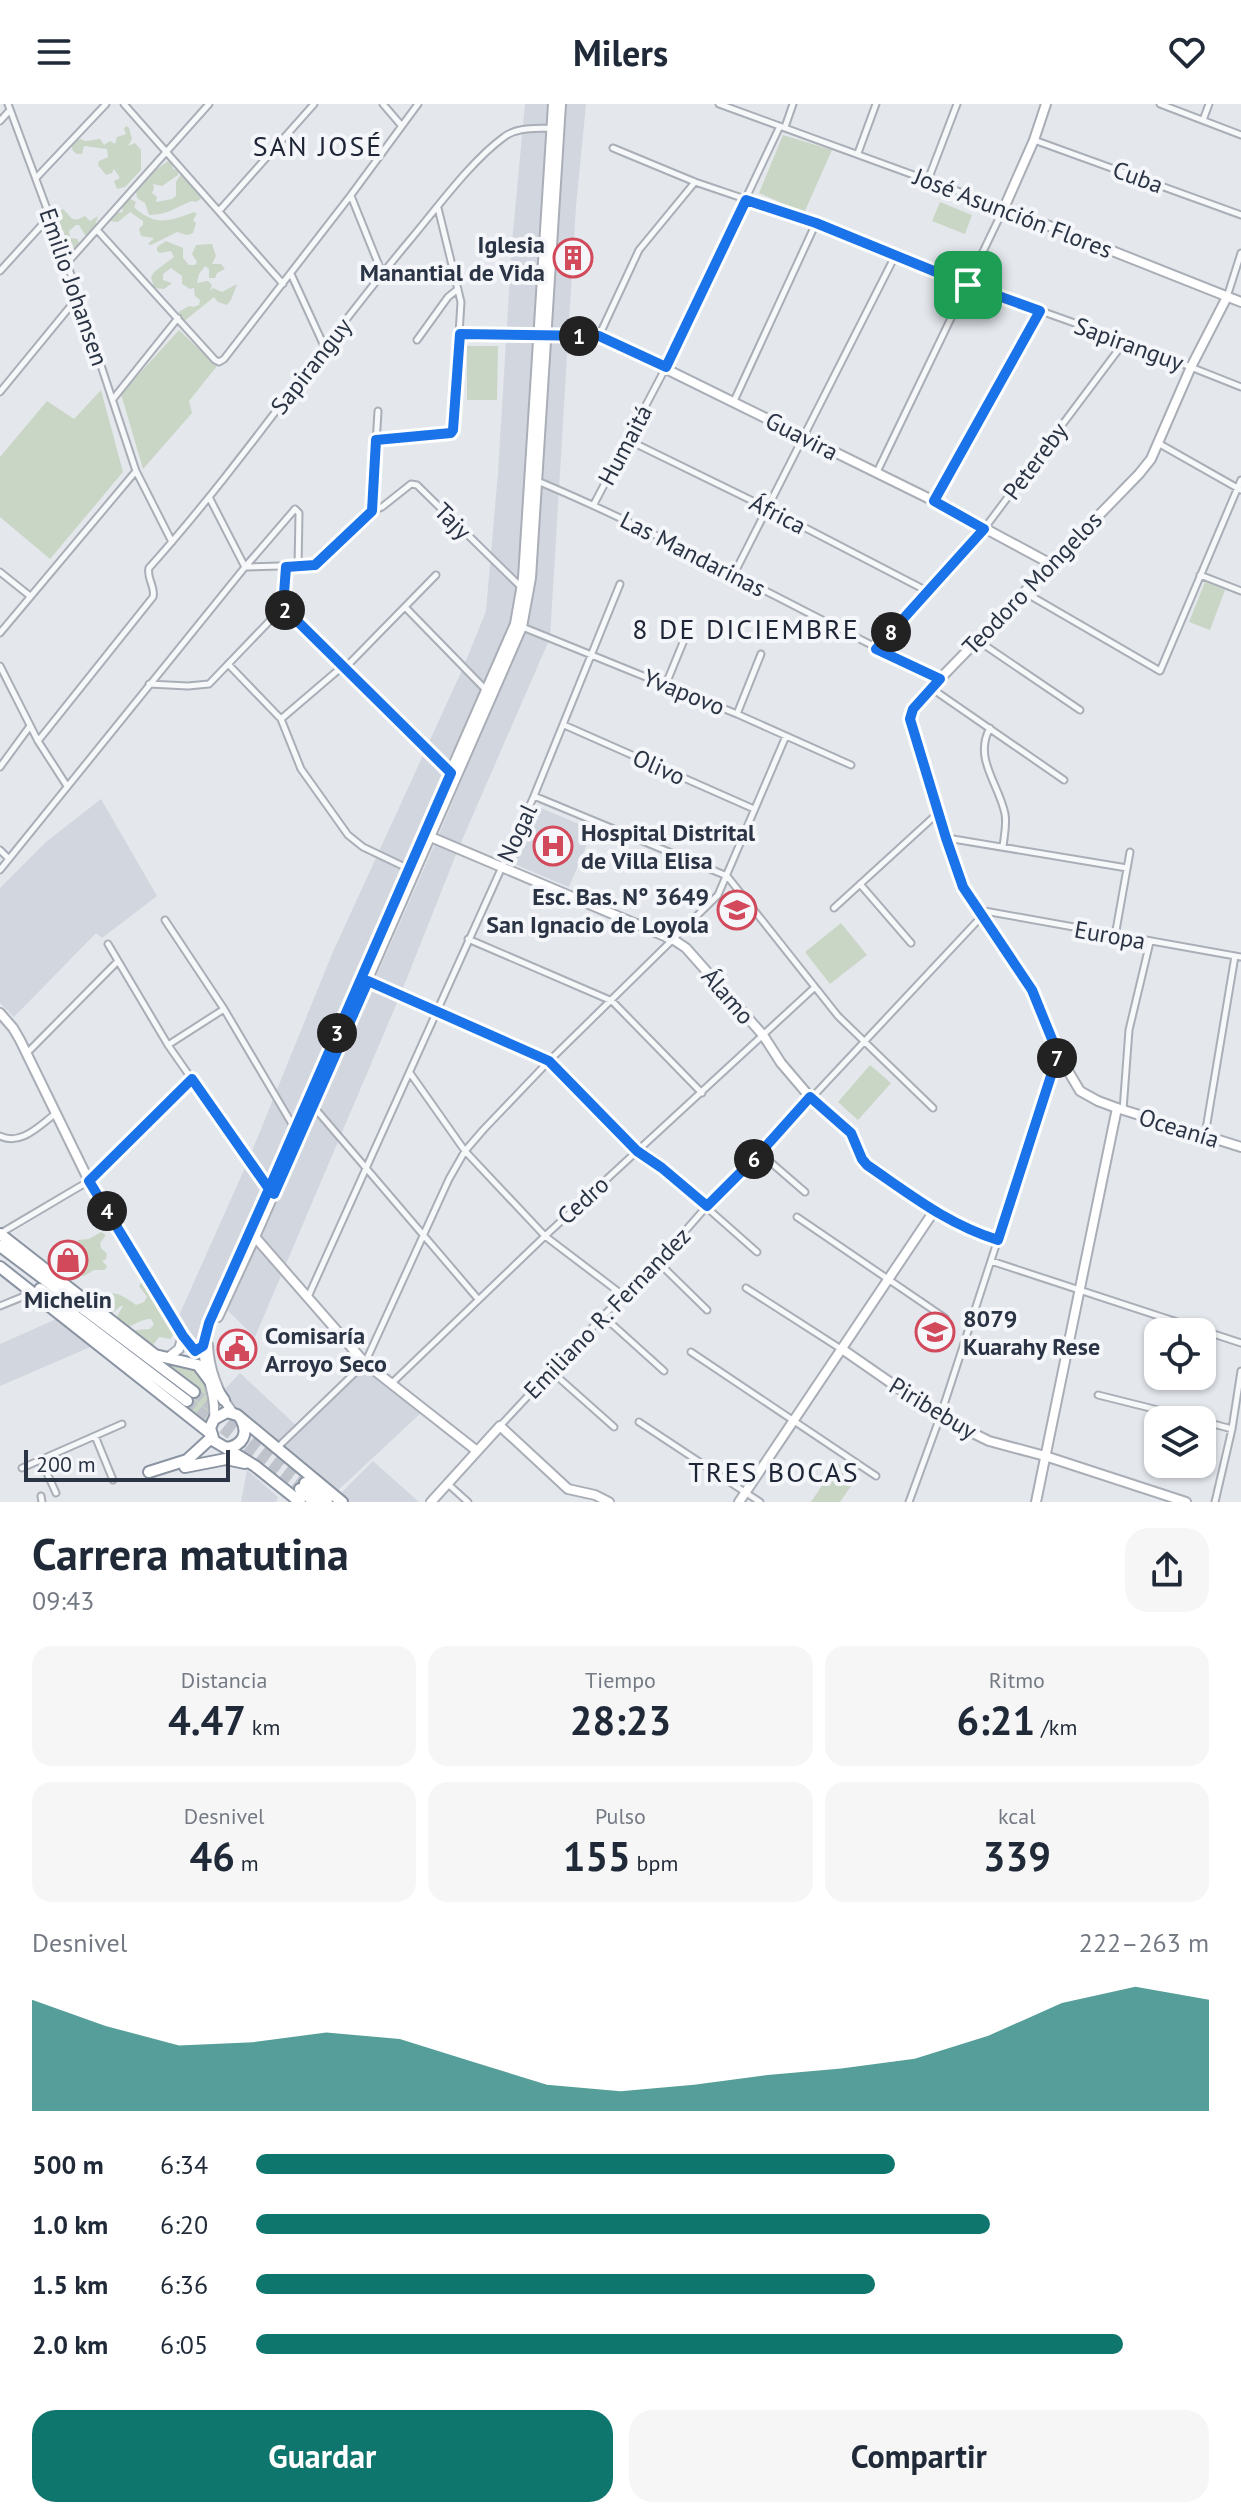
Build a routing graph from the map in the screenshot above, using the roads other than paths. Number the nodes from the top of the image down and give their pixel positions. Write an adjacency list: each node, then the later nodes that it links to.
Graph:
1 (106, 104): 27 (street)
2 (124, 104): 26 (street)
3 (209, 104): 26 (street)
4 (314, 104): 34 (street)
5 (383, 104): 19 (street)
6 (418, 104): 19 (street)
7 (553, 104): 21 (street)
8 (561, 104): 21 (street)
9 (719, 104): 20 (street, José Asunción Flores)
10 (793, 104): 20 (street, Humaitá)
11 (876, 104): 25 (street)
12 (957, 104): 28 (street)
13 (1046, 104): 23 (street)
14 (1160, 104): 17 (street)
15 (1209, 104): 17 (street)
16 (9, 107): 18 (street); 27 (street, Emilio Johansen)
17 (1203, 120): 22 (street)
18 (0, 121)
19 (401, 125): 30 (street)
20 (782, 126): 25 (street, José Asunción Flores); 31 (street, Humaitá)
21 (555, 128): 32 (street, Sapiranguy); 54 (street)
22 (1241, 135)
23 (1034, 140): 33 (street); 35 (street, Cuba)
24 (613, 148): 29 (street, Sapiranguy)
25 (858, 153): 28 (street, José Asunción Flores)
26 (166, 154): 34 (street); 38 (street)
27 (36, 178): 36 (street, Emilio Johansen)
28 (928, 180): 33 (street, José Asunción Flores)
29 (695, 182): 31 (street, Sapiranguy); 55 (street)
30 (351, 195): 43 (street); 44 (street)
31 (746, 200): 37 (street, Sapiranguy); 59 (street, Humaitá)
32 (438, 208): 43 (street, Sapiranguy); 47 (street)
33 (1004, 208): 46 (street); 49 (street, José Asunción Flores)
34 (219, 211): 45 (street)
35 (1241, 215)
36 (50, 216): 41 (street, Emilio Johansen); 42 (street)
37 (816, 223): 40 (street, Sapiranguy); 64 (street)
38 (98, 231): 41 (street); 52 (street)
39 (1241, 253): 49 (street, Teodoro Mongelos)
40 (896, 254): 46 (street, Sapiranguy); 66 (street)
41 (67, 263): 48 (street, Emilio Johansen)
42 (0, 271)
43 (382, 273): 58 (street, Sapiranguy)
44 (291, 274): 45 (street); 58 (street)
45 (283, 284): 52 (street)
46 (968, 285): 51 (street, Sapiranguy); 71 (street)
47 (458, 289): 53 (street); 56 (street)
48 (78, 296): 62 (street); 63 (street, Emilio Johansen)
49 (1227, 297): 50 (street, José Asunción Flores); 60 (street, Teodoro Mongelos)
50 (1241, 302)
51 (1040, 311): 57 (street, Sapiranguy); 76 (street)
52 (178, 318): 63 (street)
53 (460, 334): 54 (street); 67 (street)
54 (542, 336): 55 (street, Guavira); 72 (street)
55 (599, 336): 59 (street, Guavira)
56 (417, 340)
57 (1125, 341): 60 (street, Sapiranguy); 80 (street, Petereby)
58 (325, 348): 75 (street, Sapiranguy)
59 (666, 367): 64 (street, Guavira); 68 (street, Humaitá)
60 (1191, 367): 61 (street, Sapiranguy); 69 (street, Teodoro Mongelos)
61 (1241, 387)
62 (0, 392)
63 (112, 400): 70 (street, Emilio Johansen)
64 (734, 401): 66 (street, Guavira)
65 (378, 411): 67 (street)
66 (804, 436): 71 (street, Guavira); 78 (street)
67 (376, 440): 79 (street)
68 (628, 440): 77 (street, Humaitá); 78 (street, África)
69 (1158, 443): 74 (street); 82 (street, Teodoro Mongelos)
70 (136, 471): 81 (street, Emilio Johansen); 95 (street)
71 (877, 473): 76 (street, Guavira)
72 (533, 479): 77 (street, Las Mandarinas); 91 (street)
73 (1241, 480): 74 (street)
74 (1239, 489): 89 (street)
75 (209, 497): 81 (street, Sapiranguy); 83 (street)
76 (934, 501): 80 (street, Guavira)
77 (594, 504): 87 (street, Las Mandarinas)
78 (767, 508): 87 (street); 92 (street, África)
79 (372, 511): 85 (street); 91 (street, Tajy)
80 (984, 529): 82 (street, Guavira); 92 (street, Petereby)
81 (172, 542): 120 (street, Sapiranguy)
82 (1051, 564): 94 (street, Teodoro Mongelos)
83 (245, 567): 84 (street); 85 (street); 109 (street)
84 (286, 567): 85 (street); 96 (street)
85 (298, 567)
86 (0, 572): 95 (street)
87 (734, 574): 102 (street, Las Mandarinas)
88 (436, 575): 97 (street)
89 (1200, 575): 93 (street); 94 (street)
90 (620, 584): 104 (street, Nogal)
91 (526, 590): 99 (street)
92 (928, 591): 102 (street, Petereby)
93 (1241, 591)
94 (1024, 592): 101 (street, Teodoro Mongelos)
95 (30, 596): 100 (street)
96 (283, 607): 105 (street); 107 (street)
97 (405, 607): 107 (street); 112 (street)
98 (691, 623): 110 (street)
99 (519, 625): 104 (street, Yvapovo); 112 (street)
100 (0, 633)
101 (977, 640): 108 (street, Teodoro Mongelos); 113 (street)
102 (876, 649): 108 (street, Las Mandarinas)
103 (761, 654): 114 (street)
104 (593, 655): 110 (street, Yvapovo); 116 (street, Nogal)
105 (228, 664): 109 (street); 115 (street)
106 (0, 666): 117 (street)
107 (344, 667): 115 (street); 123 (street)
108 (940, 679): 111 (street, Teodoro Mongelos)
109 (149, 684): 125 (street)
110 (666, 684): 114 (street, Yvapovo)
111 (931, 688): 118 (street); 128 (street, Teodoro Mongelos)
112 (490, 693): 123 (street)
113 (1080, 710)
114 (737, 714): 119 (street, Yvapovo)
115 (281, 719): 137 (street)
116 (564, 725): 126 (street, Nogal); 127 (street, Olivo)
117 (30, 726): 120 (street); 122 (street)
118 (990, 728): 124 (street); 131 (street)
119 (786, 736): 121 (street, Yvapovo); 127 (street)
120 (38, 741): 125 (street)
121 (851, 765)
122 (0, 767)
123 (454, 776): 129 (street)
124 (1064, 780)
125 (67, 786): 134 (street)
126 (534, 796): 135 (street, Nogal); 139 (street)
127 (754, 809): 139 (street)
128 (938, 813): 130 (street, Teodoro Mongelos); 140 (street)
129 (428, 835): 135 (street, Álamo); 137 (street); 152 (street)
130 (946, 838): 131 (street); 142 (street, Teodoro Mongelos)
131 (1003, 847): 136 (street)
132 (0, 850): 134 (street)
133 (1130, 852): 136 (street)
134 (9, 859): 138 (street)
135 (502, 866): 145 (street, Nogal); 146 (street, Álamo)
136 (1127, 868): 144 (street)
137 (409, 869): 152 (street)
138 (0, 870)
139 (727, 876): 146 (street); 153 (street)
140 (860, 884): 141 (street); 148 (street)
141 (834, 908)
142 (980, 913): 144 (street, Europa); 159 (street, Emiliano R. Fernandez); 162 (street, Teodoro Mongelos)
143 (165, 920): 155 (street)
144 (1115, 936): 147 (street, Europa)
145 (468, 939): 154 (street); 156 (street, Nogal)
146 (674, 940): 154 (street); 158 (street, Álamo)
147 (1150, 942): 150 (street, Europa); 170 (street)
148 (911, 943)
149 (108, 944): 151 (street)
150 (1238, 956): 174 (street)
151 (118, 961): 160 (street); 161 (street)
152 (364, 980): 156 (street); 168 (street); 172 (street)
153 (815, 987): 158 (street, Cedro); 159 (street)
154 (612, 1001): 163 (street); 166 (street)
155 (224, 1009): 160 (street); 172 (street)
156 (438, 1012): 163 (street); 164 (street, Nogal)
157 (0, 1013): 161 (street)
158 (763, 1035): 166 (street, Cedro); 167 (street, Álamo)
159 (863, 1042): 167 (street, Emiliano R. Fernandez); 169 (street)
160 (168, 1045): 165 (street)
161 (26, 1054): 171 (street)
162 (1058, 1054): 170 (street, Teodoro Mongelos); 190 (street)
163 (549, 1061): 176 (street); 177 (street)
164 (410, 1072): 176 (street); 179 (street, Nogal)
165 (192, 1079): 180 (street); 181 (street)
166 (702, 1093): 177 (street, Cedro)
167 (810, 1097): 178 (street, Emiliano R. Fernandez); 184 (street, Álamo)
168 (313, 1106): 172 (street); 179 (street)
169 (933, 1108)
170 (1120, 1109): 174 (street, Oceanía); 199 (street)
171 (55, 1114): 173 (street); 180 (street)
172 (300, 1124): 181 (street)
173 (0, 1136)
174 (1204, 1136): 175 (street, Oceanía)
175 (1241, 1147)
176 (465, 1151): 188 (street); 189 (street)
177 (637, 1151): 183 (street); 188 (street, Cedro)
178 (760, 1153): 182 (street); 183 (street, Emiliano R. Fernandez)
179 (366, 1170): 189 (street); 202 (street, Nogal)
180 (89, 1181): 186 (street); 208 (street)
181 (271, 1192): 187 (street)
182 (805, 1192)
183 (707, 1206): 192 (street); 195 (street, Emiliano R. Fernandez)
184 (934, 1211): 190 (street); 197 (street)
185 (797, 1217): 197 (street)
186 (0, 1234): 213 (highway)
187 (252, 1234): 202 (street); 210 (street); 222 (street)
188 (545, 1236): 201 (street); 203 (street, Cedro)
189 (424, 1238): 203 (street); 215 (street)
190 (998, 1240): 194 (street)
191 (0, 1246): 193 (highway)
192 (757, 1252)
193 (0, 1259)
194 (991, 1261): 199 (street); 225 (street)
195 (658, 1262): 201 (street, Emiliano R. Fernandez); 205 (street)
196 (0, 1267): 200 (highway)
197 (887, 1280): 207 (street); 211 (street)
198 (746, 1288): 211 (street, Piribebuy)
199 (1079, 1290): 209 (street); 241 (street)
200 (33, 1292): 204 (street); 227 (highway)
201 (624, 1296): 206 (street, Emiliano R. Fernandez)
202 (308, 1297): 215 (street)
203 (478, 1299): 220 (street, Cedro)
204 (0, 1306)
205 (707, 1310)
206 (603, 1316): 216 (street, Emiliano R. Fernandez); 217 (street)
207 (945, 1318)
208 (183, 1336): 210 (street); 213 (street)
209 (1241, 1343)
210 (199, 1349): 214 (street); 219 (street)
211 (842, 1349): 225 (street, Piribebuy); 229 (street)
212 (691, 1352): 229 (street)
213 (170, 1356): 214 (highway)
214 (182, 1359): 219 (highway)
215 (365, 1363): 220 (street); 238 (street)
216 (551, 1371): 232 (street, Emiliano R. Fernandez); 233 (street)
217 (664, 1371)
218 (1241, 1371): 234 (street)
219 (205, 1372): 222 (highway); 226 (street)
220 (391, 1384): 239 (street)
221 (1098, 1395): 223 (street)
222 (224, 1400): 224 (street)
223 (1144, 1407)
224 (237, 1416): 226 (highway); 237 (highway); 238 (highway)
225 (940, 1417): 241 (street, Piribebuy); 260 (street)
226 (214, 1419): 235 (highway)
227 (197, 1422): 235 (highway); 240 (highway)
228 (639, 1422): 249 (street)
229 (793, 1422): 246 (street); 249 (street)
230 (122, 1424): 236 (street)
231 (1216, 1425): 234 (street)
232 (500, 1426): 239 (street, Emiliano R. Fernandez); 257 (street)
233 (614, 1427)
234 (1232, 1429): 263 (street)
235 (211, 1435): 237 (highway); 240 (highway)
236 (95, 1436): 242 (street); 247 (street)
237 (224, 1447): 243 (highway); 243 (highway)
238 (278, 1447): 254 (highway)
239 (477, 1451): 248 (street, Emiliano R. Fernandez)
240 (194, 1454): 245 (highway)
241 (1045, 1456): 261 (street); 262 (street, Piribebuy)
242 (41, 1460): 244 (street); 250 (street)
243 (255, 1466): 251 (highway)
244 (22, 1468)
245 (149, 1472)
246 (876, 1476)
247 (113, 1480)
248 (448, 1484): 255 (street, Emiliano R. Fernandez); 256 (street)
249 (746, 1492): 258 (street); 259 (street)
250 (56, 1493)
251 (300, 1502)
252 (314, 1502): 253 (highway)
253 (327, 1502)
254 (342, 1502)
255 (431, 1502)
256 (468, 1502)
257 (609, 1502)
258 (739, 1502)
259 (760, 1502)
260 (909, 1502)
261 (1036, 1502)
262 (1186, 1502)
263 (1215, 1502)

